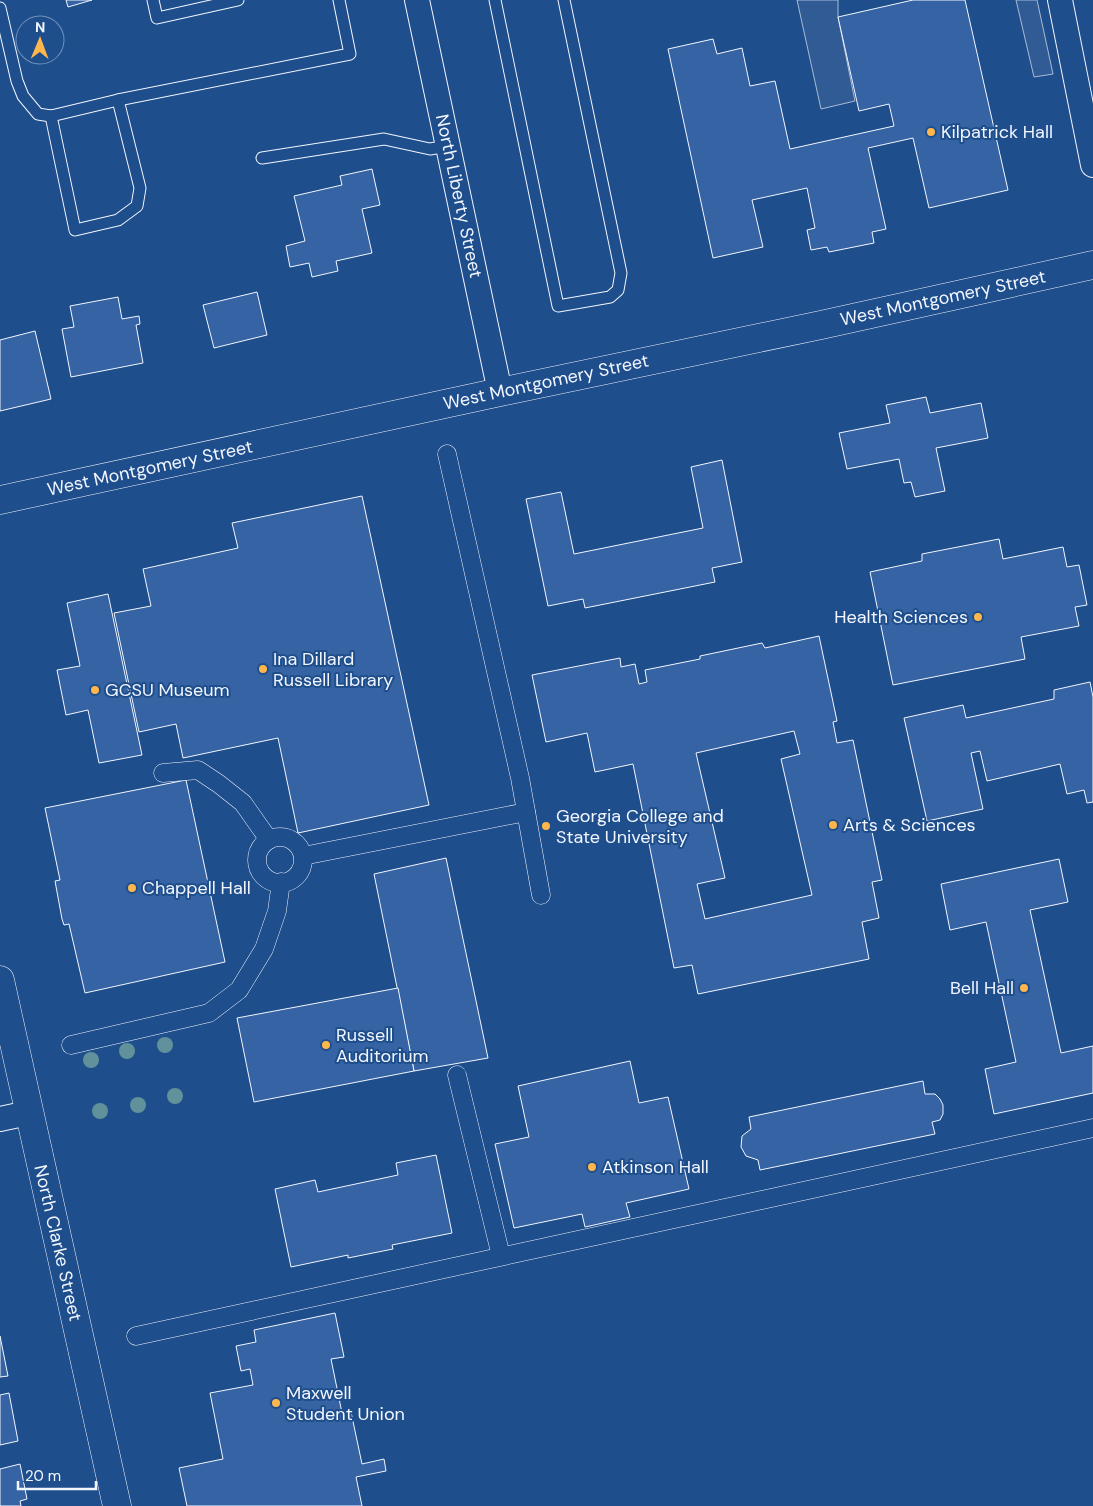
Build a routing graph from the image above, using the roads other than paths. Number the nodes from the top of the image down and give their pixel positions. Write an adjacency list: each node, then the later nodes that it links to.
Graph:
1 (153, 0): 2 (lane)
2 (238, 0)
3 (339, 0): 9 (lane)
4 (417, 0): 11 (street, North Liberty Street)
5 (496, 0): 6 (lane)
6 (564, 0)
7 (1060, 0): 13 (street)
8 (0, 8): 10 (lane)
9 (118, 100): 10 (lane); 10 (lane)
10 (51, 116)
11 (448, 146): 12 (lane); 15 (street, North Liberty Street)
12 (262, 158)
13 (1093, 165)
14 (1093, 265): 15 (main road, West Montgomery Street)
15 (500, 392): 17 (main road, West Montgomery Street)
16 (447, 454): 19 (street)
17 (0, 500)
18 (163, 774): 20 (street)
19 (526, 812): 21 (street); 23 (street)
20 (269, 840): 21 (street); 22 (street)
21 (303, 856): 22 (street)
22 (281, 882): 25 (street)
23 (541, 895)
24 (0, 980): 27 (main road, North Clarke Street)
25 (71, 1045)
26 (457, 1075): 30 (street)
27 (28, 1113): 28 (street); 32 (main road, North Clarke Street)
28 (0, 1119)
29 (1093, 1128): 30 (street)
30 (501, 1256): 31 (street)
31 (136, 1336)
32 (117, 1506)

